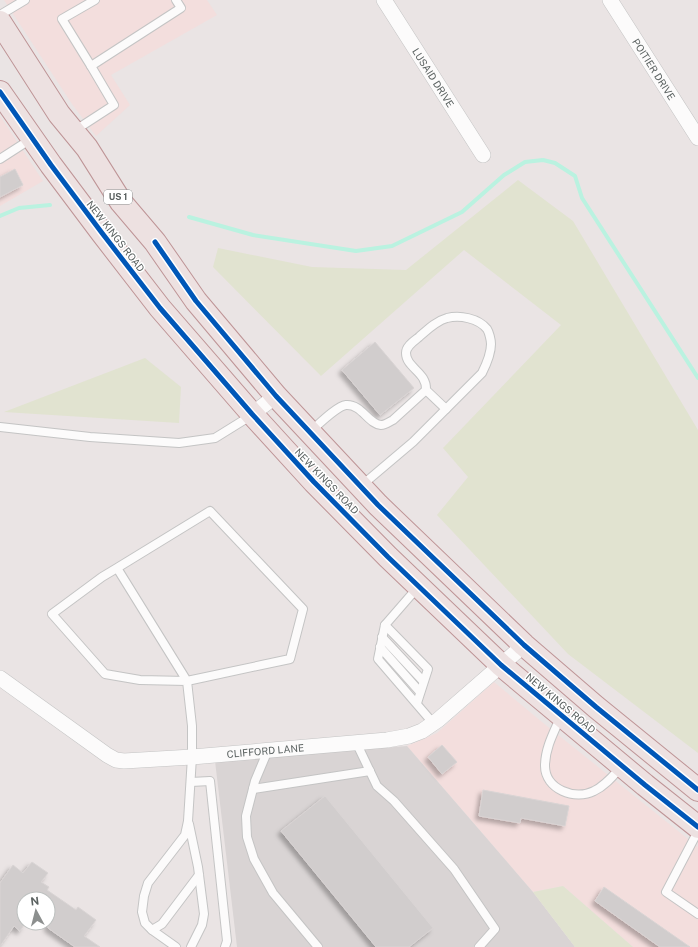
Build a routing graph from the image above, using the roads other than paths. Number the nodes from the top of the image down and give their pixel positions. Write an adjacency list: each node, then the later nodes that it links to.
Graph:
1 (95, 0): 8 (lane)
2 (176, 0): 8 (lane)
3 (384, 0): 13 (street, LUSAID DRIVE)
4 (610, 0): 12 (street, POITIER DRIVE)
5 (22, 1): 6 (lane)
6 (0, 15)
7 (0, 22): 10 (highway, NEW KINGS ROAD / US 1)
8 (91, 66): 10 (lane)
9 (0, 92): 11 (highway, NEW KINGS ROAD)
10 (73, 132): 16 (highway, NEW KINGS ROAD / US 1)
11 (32, 138): 14 (lane); 18 (highway, NEW KINGS ROAD)
12 (698, 138)
13 (483, 155)
14 (0, 159)
15 (426, 390): 17 (lane); 17 (lane); 20 (lane)
16 (276, 396): 18 (street); 20 (highway, NEW KINGS ROAD / US 1)
17 (446, 409): 21 (lane)
18 (252, 414): 19 (lane); 23 (highway, NEW KINGS ROAD)
19 (0, 427)
20 (310, 432): 21 (highway, NEW KINGS ROAD / US 1)
21 (361, 486): 26 (highway, NEW KINGS ROAD / US 1)
22 (117, 568): 30 (lane); 30 (lane); 30 (lane)
23 (418, 586): 24 (lane); 28 (highway, NEW KINGS ROAD)
24 (385, 626): 25 (lane); 31 (lane)
25 (382, 637): 27 (lane); 31 (lane)
26 (524, 646): 28 (street, CLIFFORD LANE); 43 (highway, NEW KINGS ROAD / US 1)
27 (380, 647): 32 (lane); 33 (lane)
28 (501, 665): 34 (highway, NEW KINGS ROAD); 35 (street, CLIFFORD LANE)
29 (0, 678): 38 (street, CLIFFORD LANE)
30 (187, 681): 38 (lane)
31 (423, 681): 32 (lane)
32 (420, 692): 33 (lane)
33 (417, 703): 35 (lane)
34 (562, 716): 39 (highway, NEW KINGS ROAD); 39 (lane)
35 (433, 723): 36 (street, CLIFFORD LANE)
36 (356, 742): 37 (street, CLIFFORD LANE); 40 (lane)
37 (268, 750): 38 (street, CLIFFORD LANE); 42 (lane)
38 (192, 757): 41 (lane)
39 (622, 766): 45 (highway, NEW KINGS ROAD)
40 (370, 771): 42 (lane); 54 (lane)
41 (191, 782): 44 (lane); 52 (lane)
42 (253, 789): 53 (lane)
43 (698, 790)
44 (188, 821): 47 (lane); 49 (lane)
45 (698, 827)
46 (698, 831): 48 (lane)
47 (199, 875): 49 (lane); 51 (lane)
48 (698, 914)
49 (152, 930): 50 (lane)
50 (176, 947)
51 (191, 947)
52 (226, 947)
53 (318, 947)
54 (479, 947)

